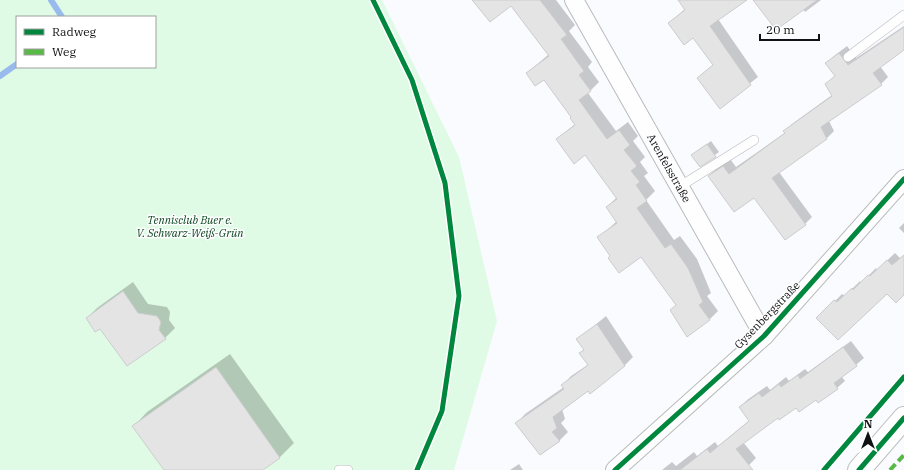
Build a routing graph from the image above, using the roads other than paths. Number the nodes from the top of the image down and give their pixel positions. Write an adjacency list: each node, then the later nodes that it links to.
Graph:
1 (574, 0): 6 (street, Arenfelsstraße)
2 (904, 15): 3 (lane)
3 (848, 56)
4 (754, 140): 6 (lane)
5 (904, 179): 7 (street, Gysenbergstraße)
6 (679, 187): 7 (street, Arenfelsstraße)
7 (764, 336): 12 (street, Gysenbergstraße)
8 (904, 418): 9 (main road)
9 (866, 467)
10 (339, 470): 11 (lane)
11 (348, 470)
12 (615, 470)

